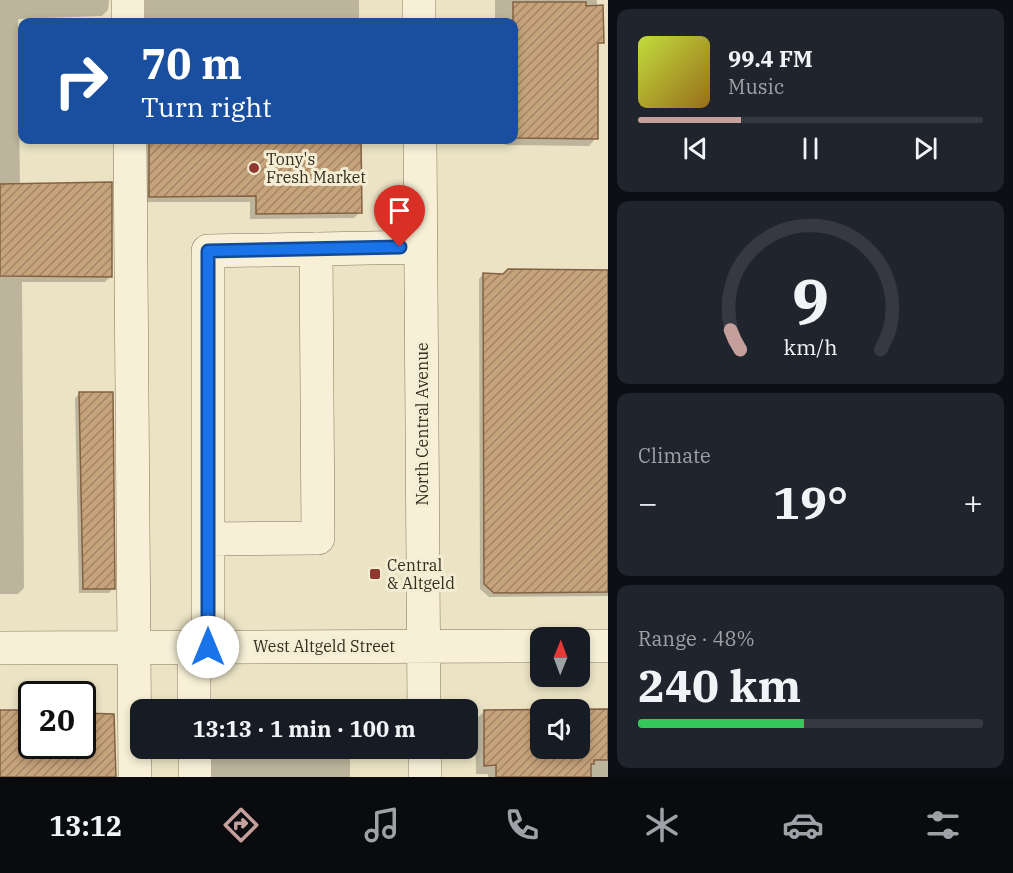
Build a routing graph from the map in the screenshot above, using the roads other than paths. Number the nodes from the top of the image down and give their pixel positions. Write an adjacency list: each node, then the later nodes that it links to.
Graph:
1 (128, 0): 3 (street)
2 (419, 0): 4 (street)
3 (128, 18)
4 (419, 18)
5 (129, 144): 14 (street)
6 (420, 144): 7 (street, North Central Avenue)
7 (421, 247): 8 (street); 10 (street, North Central Avenue)
8 (316, 249): 9 (street); 9 (street)
9 (208, 539): 15 (street)
10 (424, 646): 11 (street, West Altgeld Street); 15 (street, West Altgeld Street); 18 (street, North Central Avenue)
11 (530, 646)
12 (590, 646): 13 (street)
13 (608, 646)
14 (134, 647): 15 (street, West Altgeld Street); 16 (street, West Altgeld Street); 21 (street)
15 (201, 647): 17 (street)
16 (0, 648)
17 (195, 699)
18 (424, 699)
19 (195, 759): 22 (street)
20 (424, 759): 23 (street)
21 (135, 777)
22 (195, 777)
23 (425, 777)

